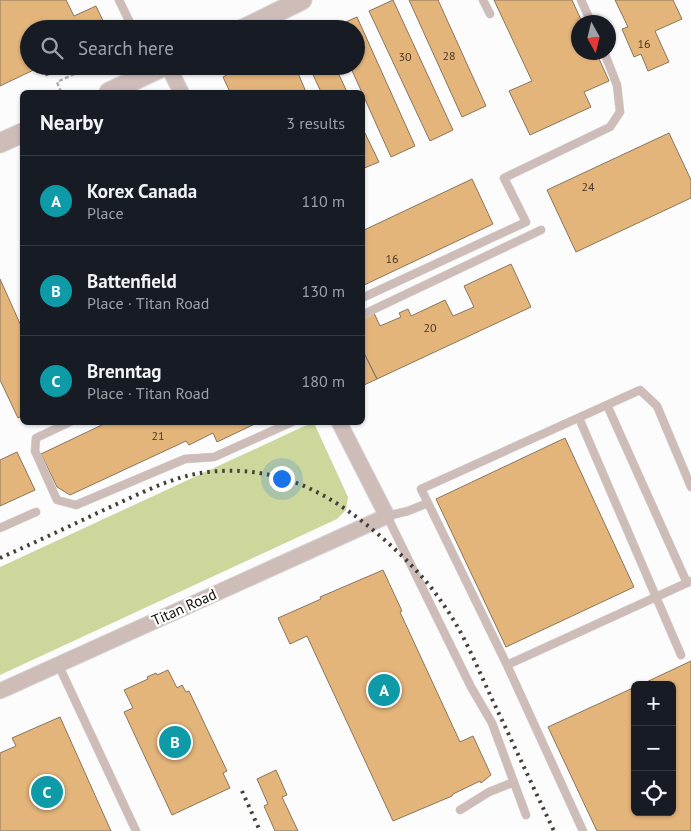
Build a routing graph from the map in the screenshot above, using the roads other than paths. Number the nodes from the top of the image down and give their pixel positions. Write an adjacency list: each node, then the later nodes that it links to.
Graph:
1 (119, 0): 7 (lane)
2 (302, 0): 8 (street)
3 (483, 0): 5 (lane)
4 (581, 0): 6 (lane)
5 (490, 14)
6 (588, 15)
7 (129, 20)
8 (261, 20)
9 (607, 60): 17 (lane)
10 (145, 75): 12 (street)
11 (166, 75): 13 (street)
12 (113, 90)
13 (179, 90)
14 (20, 134): 15 (street)
15 (0, 143)
16 (541, 230): 18 (lane)
17 (365, 297)
18 (365, 314)
19 (607, 405): 20 (lane); 24 (lane); 29 (lane)
20 (579, 418): 25 (lane); 30 (lane)
21 (64, 425): 22 (lane)
22 (285, 425)
23 (341, 425): 27 (street)
24 (691, 487)
25 (428, 503): 27 (lane); 33 (lane)
26 (36, 512): 28 (lane)
27 (388, 516): 32 (street, Titan Road); 35 (lane)
28 (0, 528)
29 (689, 582): 30 (lane)
30 (656, 597): 31 (lane); 33 (lane)
31 (681, 655)
32 (58, 664): 34 (street, Titan Road); 38 (lane)
33 (507, 665): 39 (lane)
34 (0, 690)
35 (514, 782): 36 (lane); 37 (lane)
36 (460, 810)
37 (526, 815)
38 (136, 831)
39 (583, 831)

